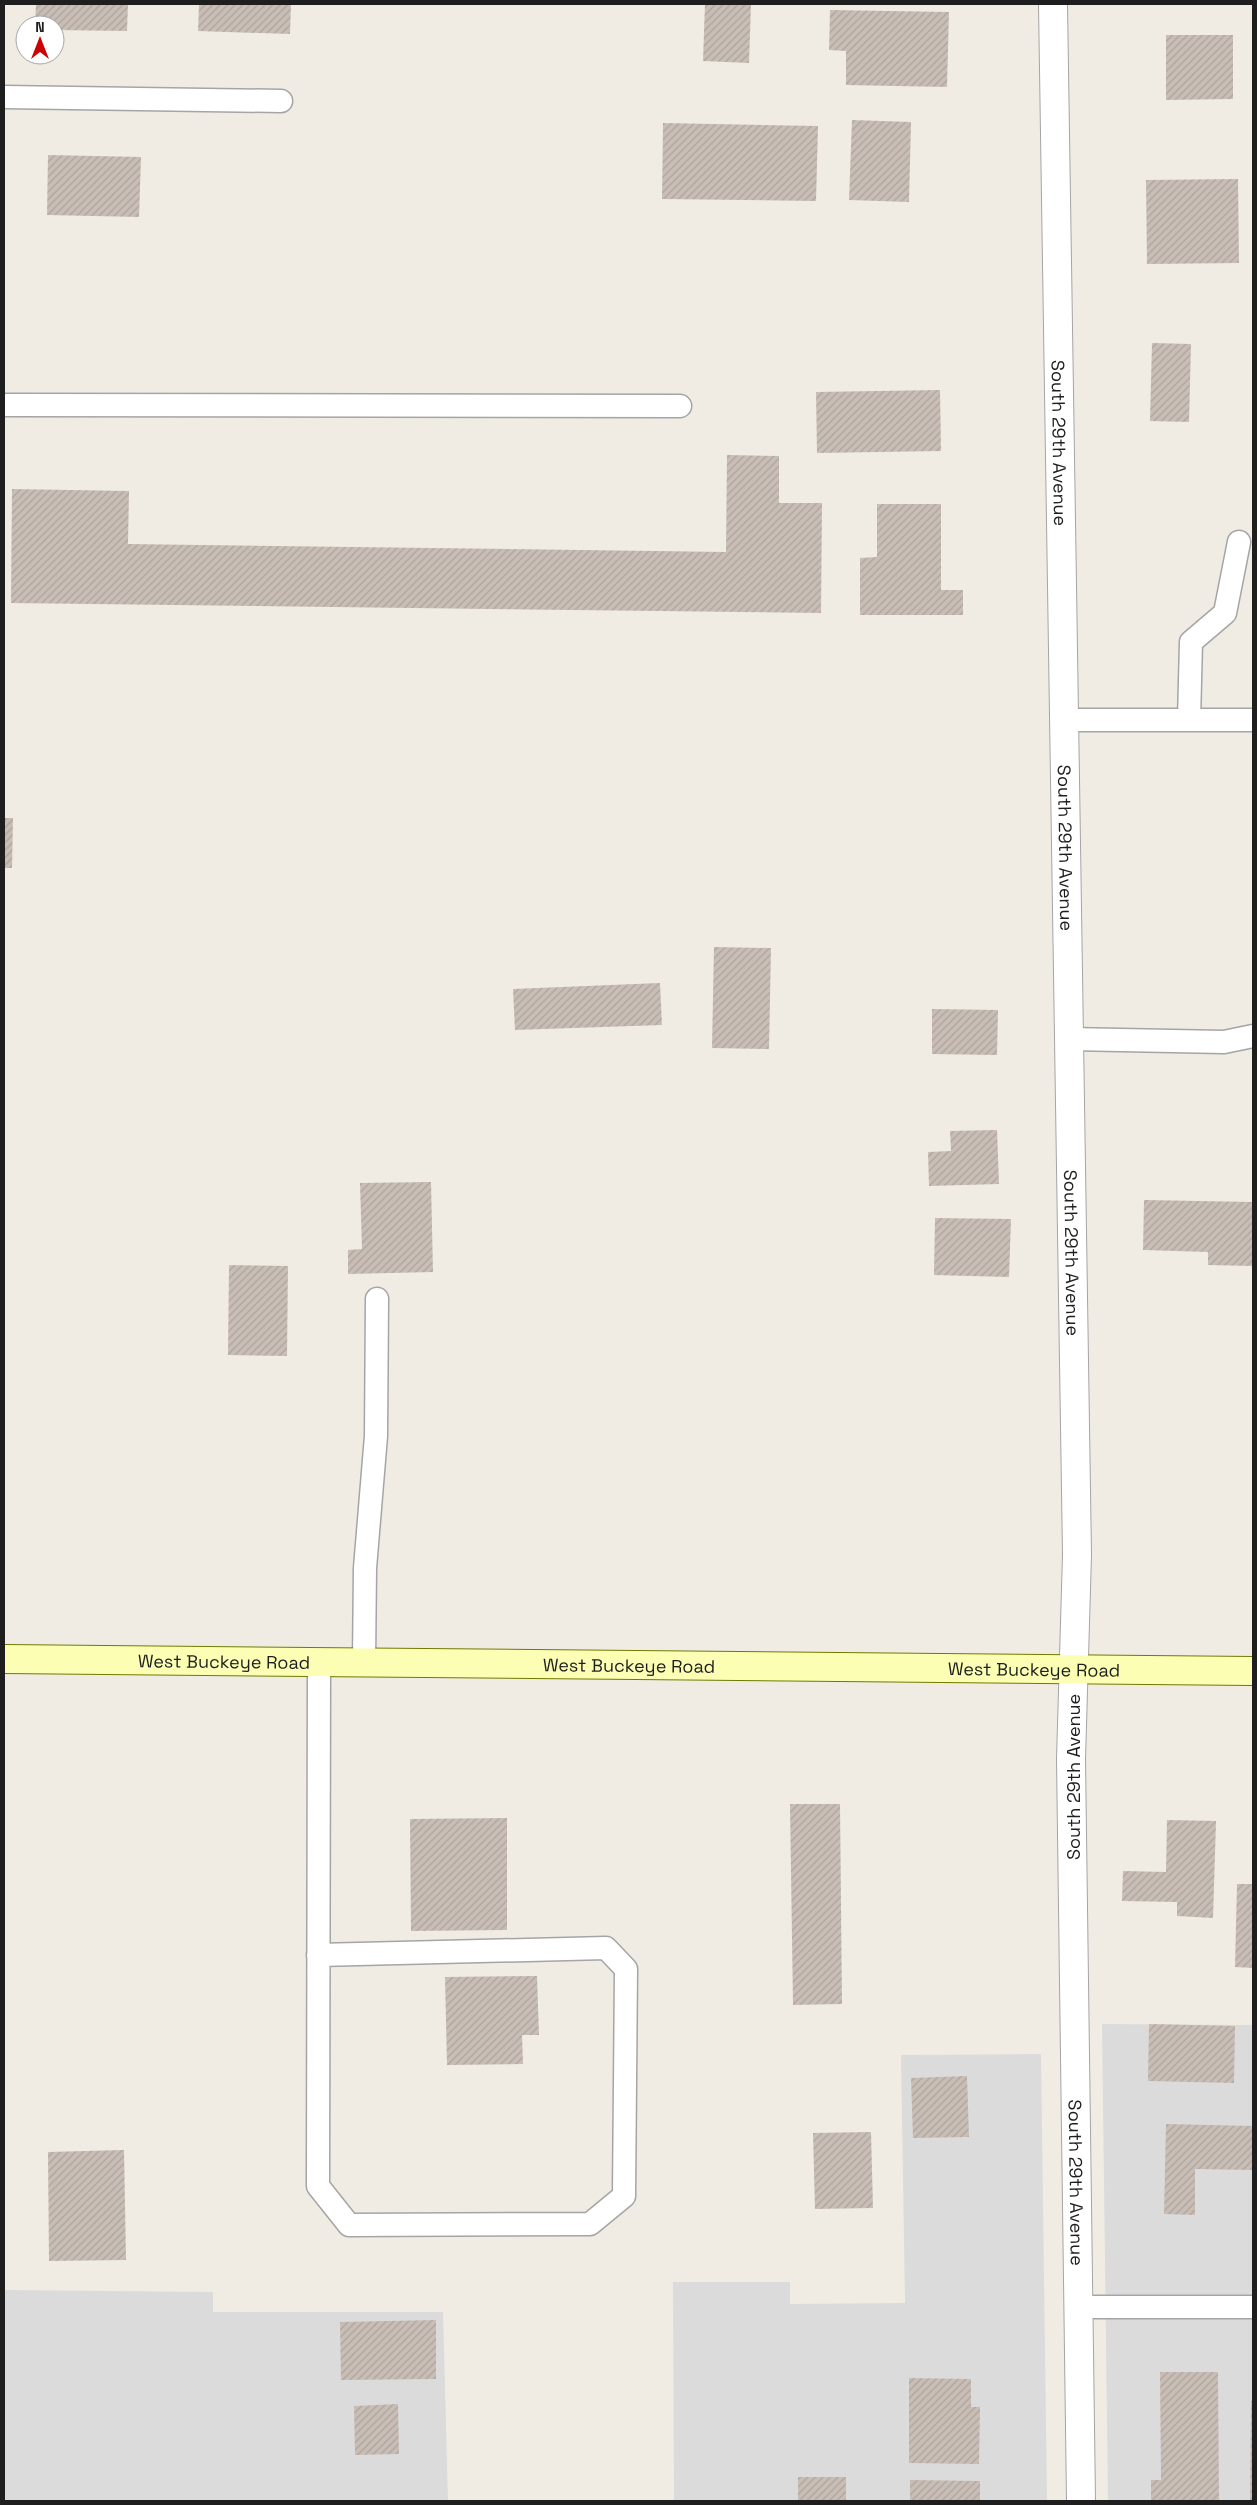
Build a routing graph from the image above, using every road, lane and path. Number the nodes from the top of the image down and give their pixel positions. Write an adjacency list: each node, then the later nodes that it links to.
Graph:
1 (1053, 4): 7 (street, South 29th Avenue)
2 (4, 97): 3 (lane)
3 (281, 101)
4 (4, 405): 5 (lane)
5 (680, 406)
6 (1239, 542): 8 (lane)
7 (1063, 720): 8 (lane); 11 (street, South 29th Avenue)
8 (1189, 720): 9 (lane)
9 (1253, 720)
10 (1253, 1036): 11 (lane)
11 (1069, 1039): 16 (street, South 29th Avenue)
12 (377, 1299): 15 (lane)
13 (4, 1659): 14 (main road, West Buckeye Road)
14 (319, 1662): 15 (main road, West Buckeye Road); 18 (lane)
15 (364, 1662): 16 (main road, West Buckeye Road)
16 (1074, 1667): 17 (main road, West Buckeye Road); 19 (street, South 29th Avenue)
17 (1253, 1671)
18 (318, 1955): 18 (lane)
19 (1079, 2307): 20 (lane); 21 (street, South 29th Avenue)
20 (1253, 2308)
21 (1081, 2501)

